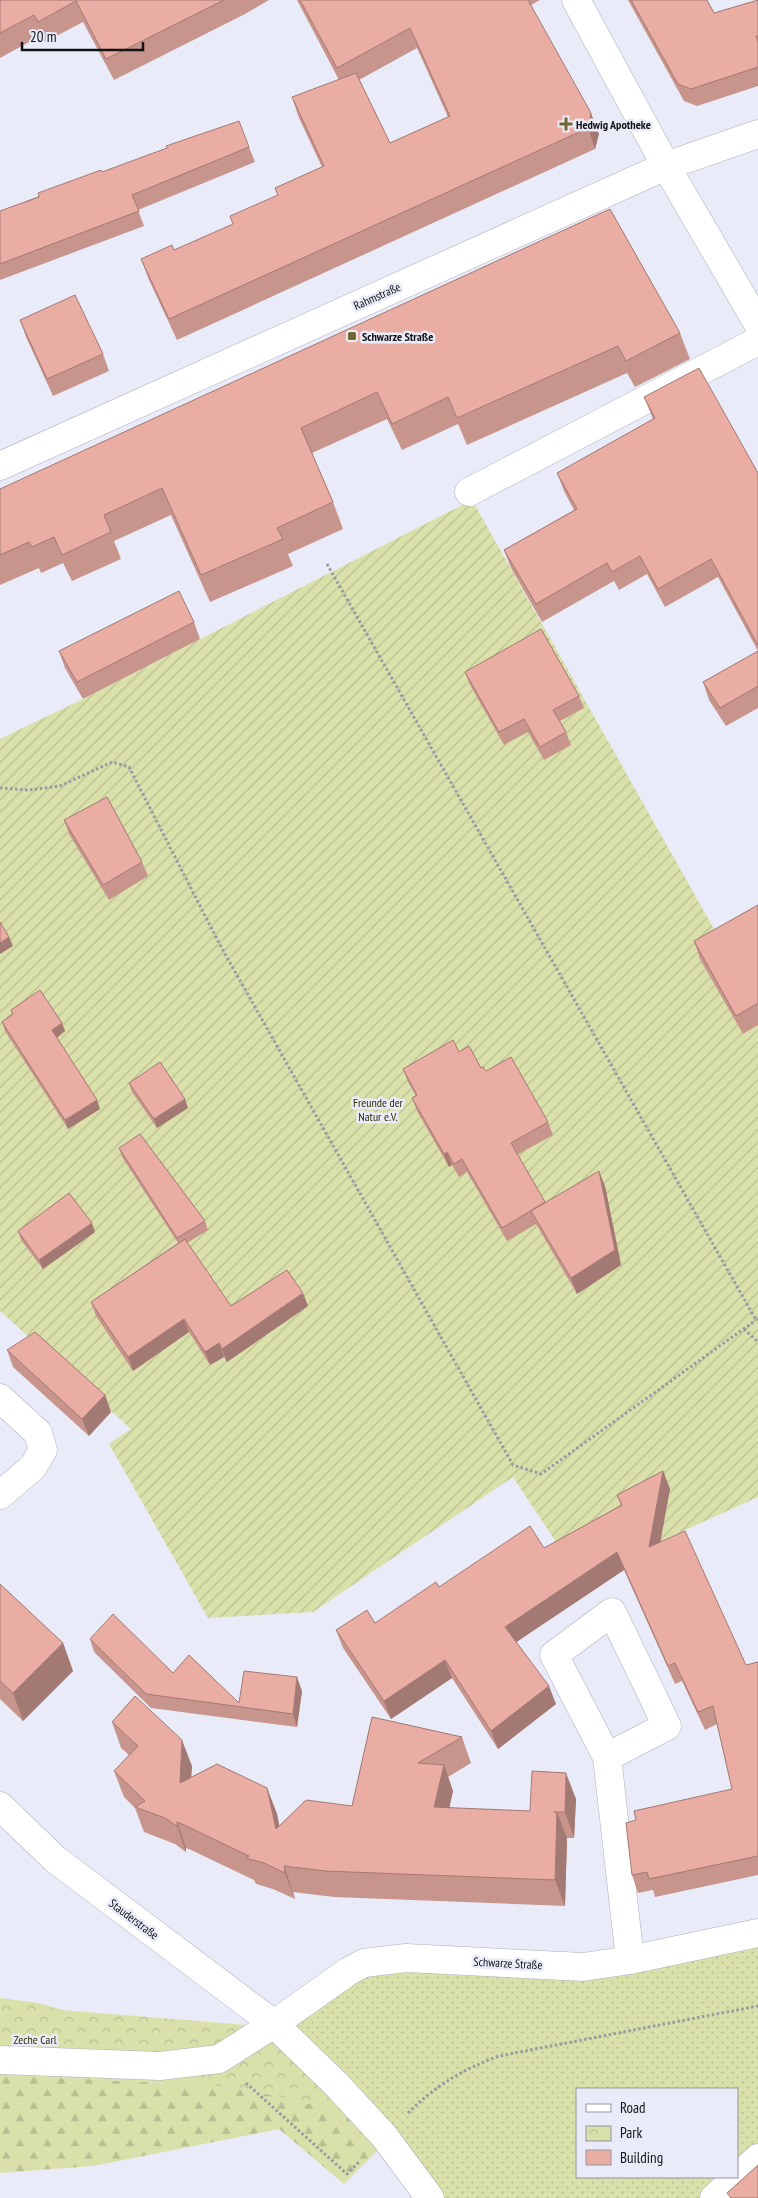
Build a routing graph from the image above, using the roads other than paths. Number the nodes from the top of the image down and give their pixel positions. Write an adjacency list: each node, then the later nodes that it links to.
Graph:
1 (576, 0): 3 (street)
2 (758, 134): 3 (street, Rahmstraße)
3 (666, 166): 4 (street); 6 (street, Rahmstraße)
4 (758, 324)
5 (758, 341): 7 (street)
6 (0, 466)
7 (469, 492)
8 (0, 1398): 9 (street)
9 (0, 1495)
10 (607, 1757): 10 (street); 13 (street)
11 (0, 1806): 14 (street, Stauderstraße)
12 (758, 1933): 13 (street, Schwarze Straße)
13 (630, 1960): 14 (street, Schwarze Straße)
14 (274, 2024): 15 (street); 19 (street, Stauderstraße)
15 (0, 2060)
16 (758, 2158): 17 (street)
17 (738, 2176)
18 (736, 2178): 20 (street)
19 (430, 2198)
20 (714, 2198)

